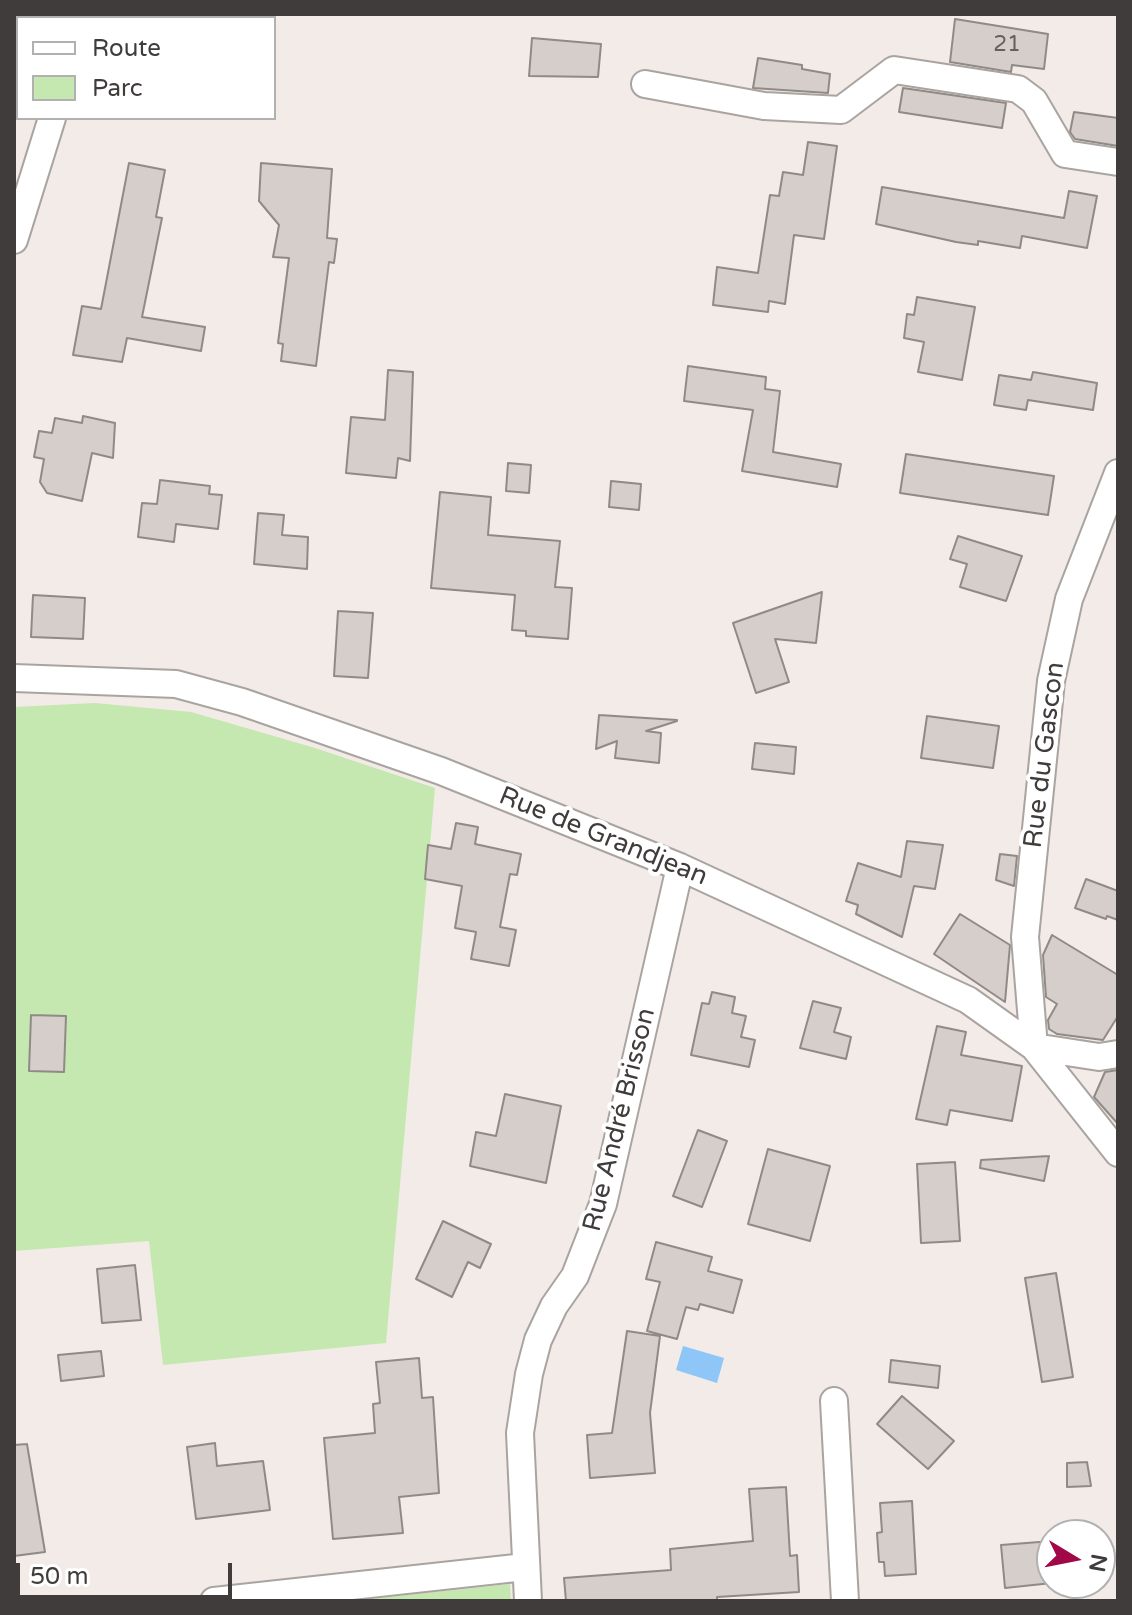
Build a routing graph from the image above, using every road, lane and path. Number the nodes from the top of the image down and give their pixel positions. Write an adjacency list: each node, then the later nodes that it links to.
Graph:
1 (645, 84): 3 (street)
2 (51, 120): 4 (street)
3 (1118, 162)
4 (14, 240)
5 (1118, 473): 8 (street, Rue du Gascon)
6 (14, 678): 7 (street, Rue de Grandjean)
7 (680, 867): 8 (street, Rue de Grandjean); 12 (street, Rue André Brisson)
8 (1034, 1047): 9 (street); 10 (street, Rue de Grandjean)
9 (1118, 1054)
10 (1118, 1153)
11 (834, 1401): 15 (street)
12 (525, 1567): 13 (street); 14 (street, Rue André Brisson)
13 (214, 1601)
14 (528, 1601)
15 (845, 1601)

